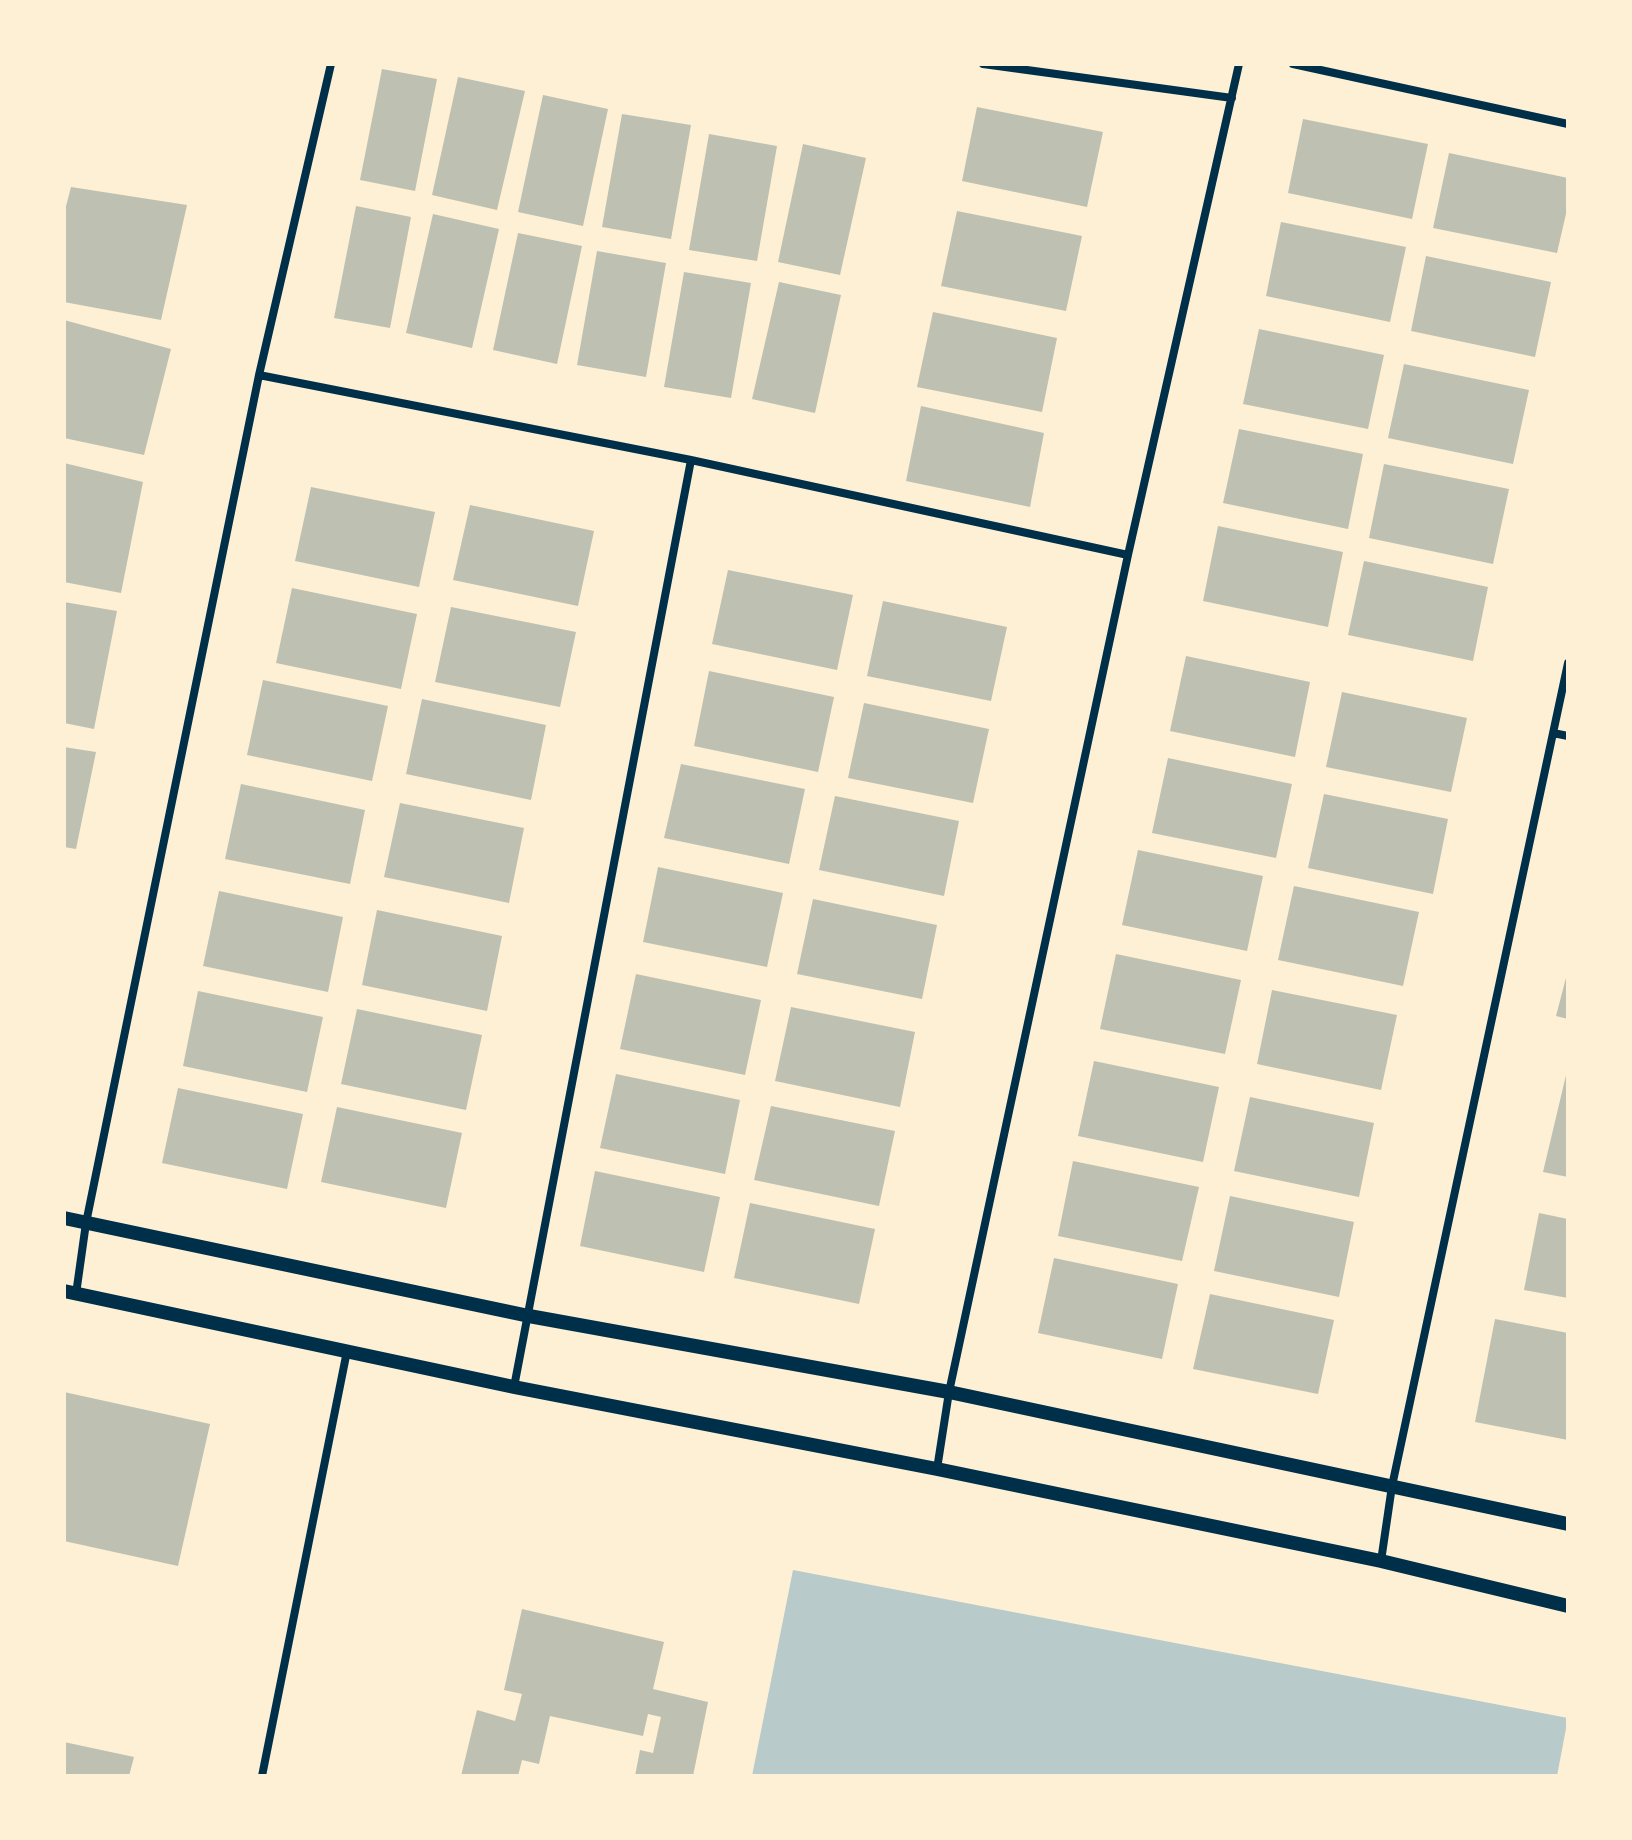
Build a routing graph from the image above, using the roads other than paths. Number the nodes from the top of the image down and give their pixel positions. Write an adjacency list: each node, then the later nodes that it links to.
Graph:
1 (331, 64): 7 (street)
2 (983, 64): 5 (street)
3 (1239, 64): 5 (street)
4 (1293, 64): 6 (street)
5 (1232, 98): 9 (street)
6 (1568, 124)
7 (259, 375): 8 (street); 14 (street)
8 (691, 460): 9 (street); 16 (street)
9 (1128, 555): 19 (street)
10 (1568, 663): 11 (street)
11 (1553, 733): 12 (street); 21 (street)
12 (1568, 736)
13 (64, 1218): 14 (street)
14 (86, 1223): 15 (street); 16 (street)
15 (70, 1293): 17 (street)
16 (529, 1316): 18 (street); 19 (street)
17 (347, 1351): 18 (street); 25 (street)
18 (514, 1387): 20 (street)
19 (949, 1392): 20 (street); 21 (street)
20 (937, 1469): 23 (street)
21 (1392, 1486): 22 (street); 23 (street)
22 (1568, 1524)
23 (1381, 1561): 24 (street)
24 (1568, 1606)
25 (262, 1776)

